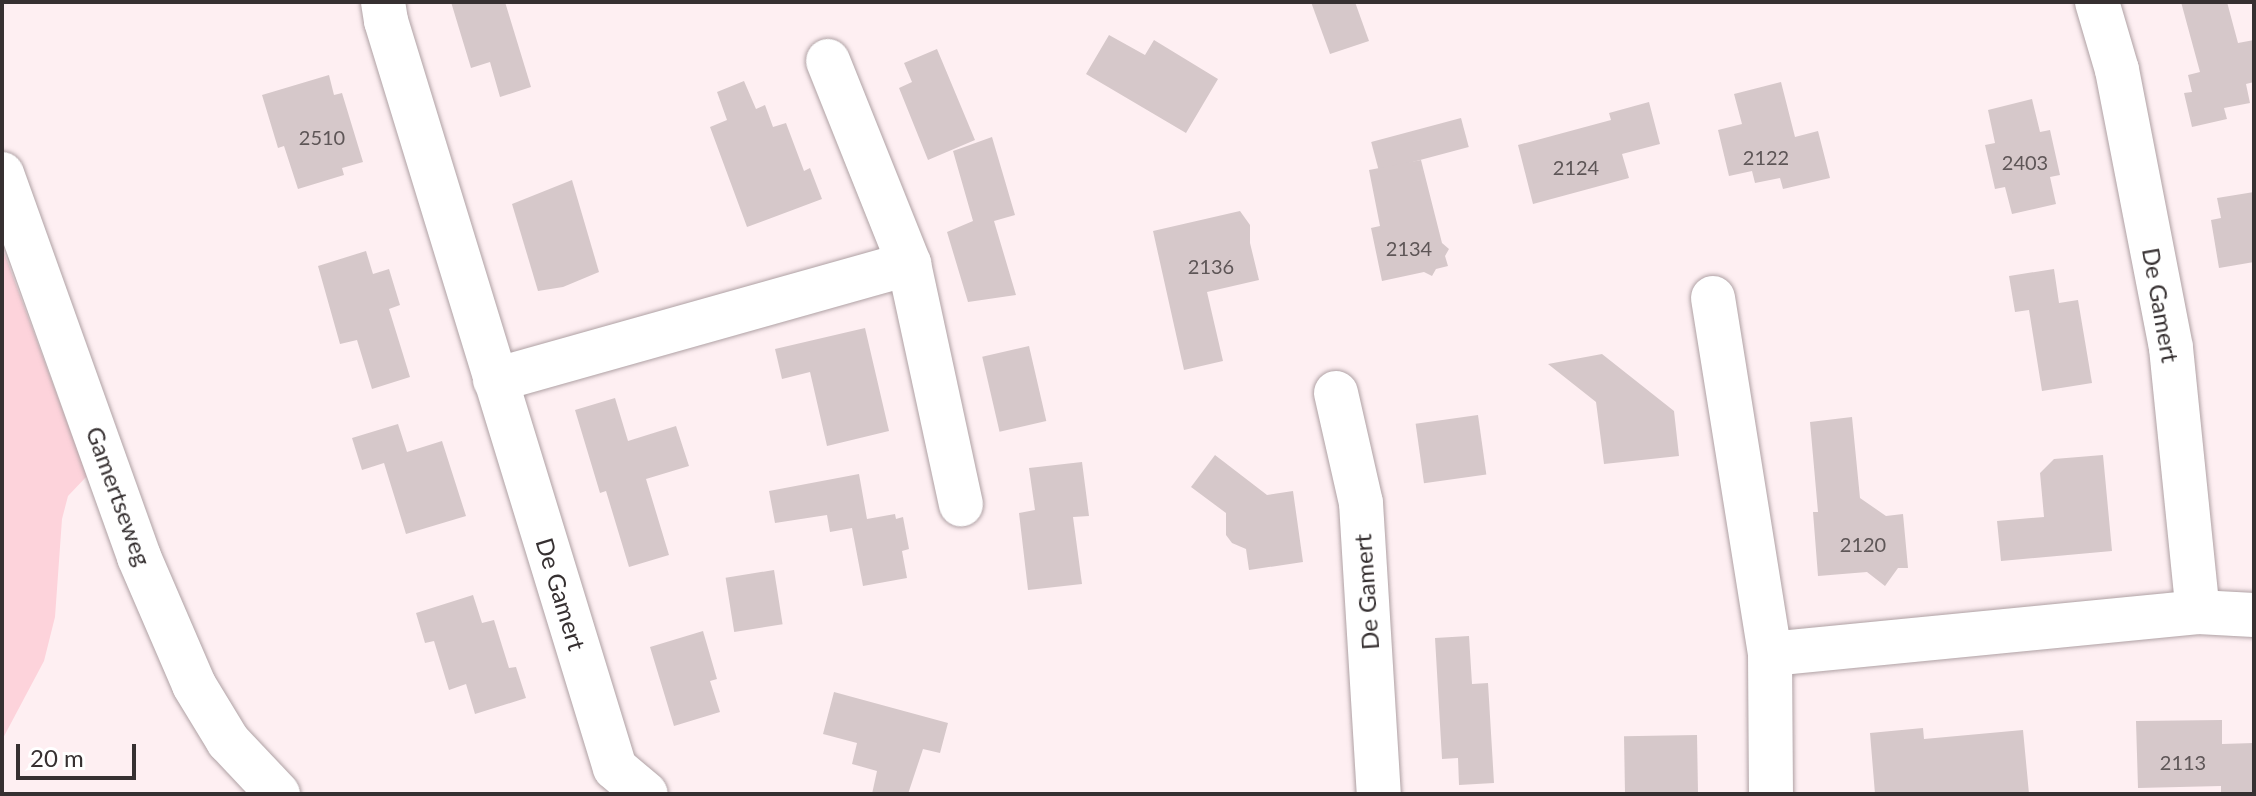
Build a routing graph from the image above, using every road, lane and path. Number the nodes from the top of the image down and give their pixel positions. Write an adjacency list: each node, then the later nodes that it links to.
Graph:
1 (383, 2): 7 (street, De Gamert)
2 (2097, 2): 10 (street, De Gamert)
3 (828, 61): 5 (street)
4 (2, 174): 14 (street, Gamertseweg)
5 (909, 264): 7 (street); 9 (street)
6 (1713, 298): 12 (street)
7 (495, 380): 13 (street, De Gamert)
8 (1336, 393): 15 (street, De Gamert)
9 (961, 504)
10 (2198, 612): 11 (street); 12 (street)
11 (2254, 615)
12 (1770, 654): 16 (street)
13 (630, 781)
14 (278, 794)
15 (1379, 794)
16 (1771, 794)

